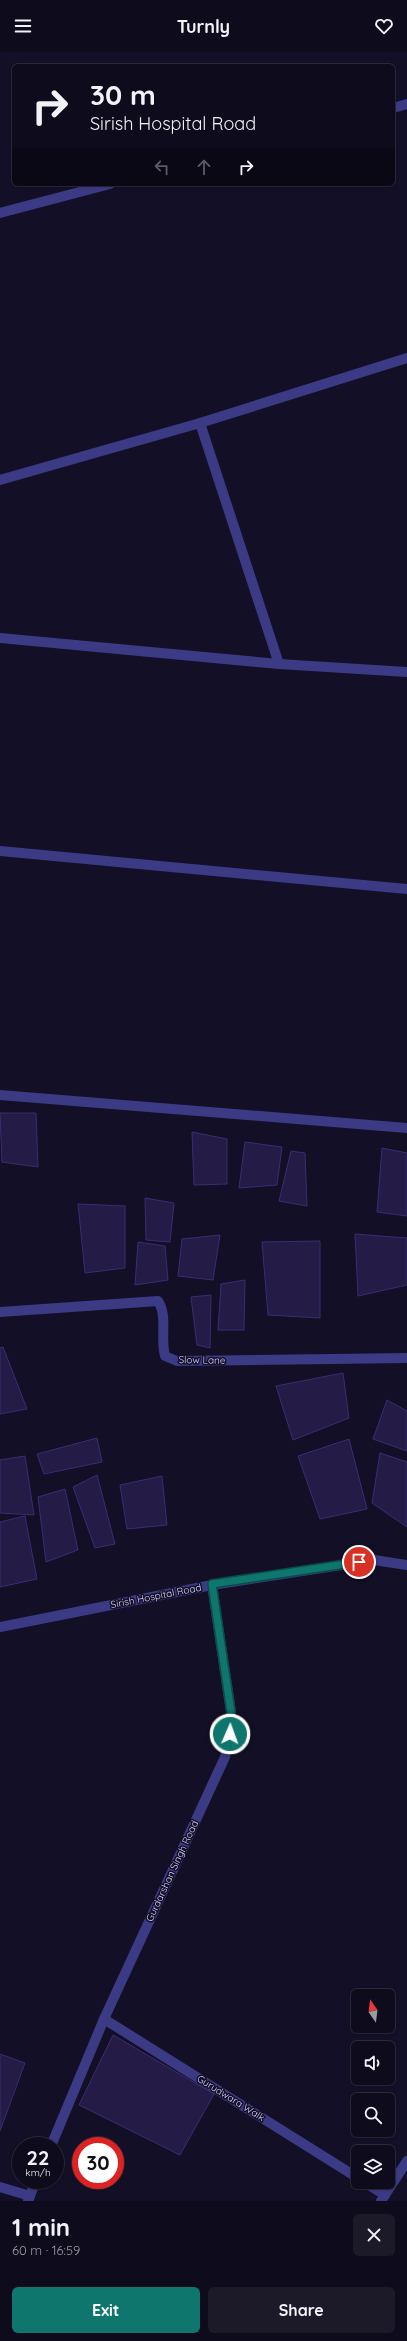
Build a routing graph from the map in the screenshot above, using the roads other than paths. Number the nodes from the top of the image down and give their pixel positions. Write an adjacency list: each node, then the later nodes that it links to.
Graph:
1 (407, 104): 2 (street)
2 (395, 107)
3 (102, 186): 4 (street)
4 (0, 213)
5 (407, 358): 6 (street)
6 (200, 423): 7 (street); 9 (street)
7 (0, 480)
8 (0, 638): 9 (street)
9 (279, 664): 10 (street)
10 (407, 672)
11 (0, 851): 12 (street)
12 (407, 889)
13 (0, 1095): 14 (street)
14 (407, 1128)
15 (0, 1312): 16 (street, Slow Lane)
16 (407, 1358)
17 (407, 1565): 18 (street, Sirish Hospital Road)
18 (212, 1584): 19 (street, Sirish Hospital Road); 20 (street, Gurdarshan Singh Road)
19 (0, 1627)
20 (104, 2018): 21 (street, Gurdarshan Singh Road); 23 (street, Gurudwara Walk)
21 (55, 2137)
22 (407, 2161): 27 (street)
23 (351, 2174)
24 (0, 2187): 26 (street)
25 (372, 2189): 27 (street)
26 (29, 2198)
27 (383, 2198)

